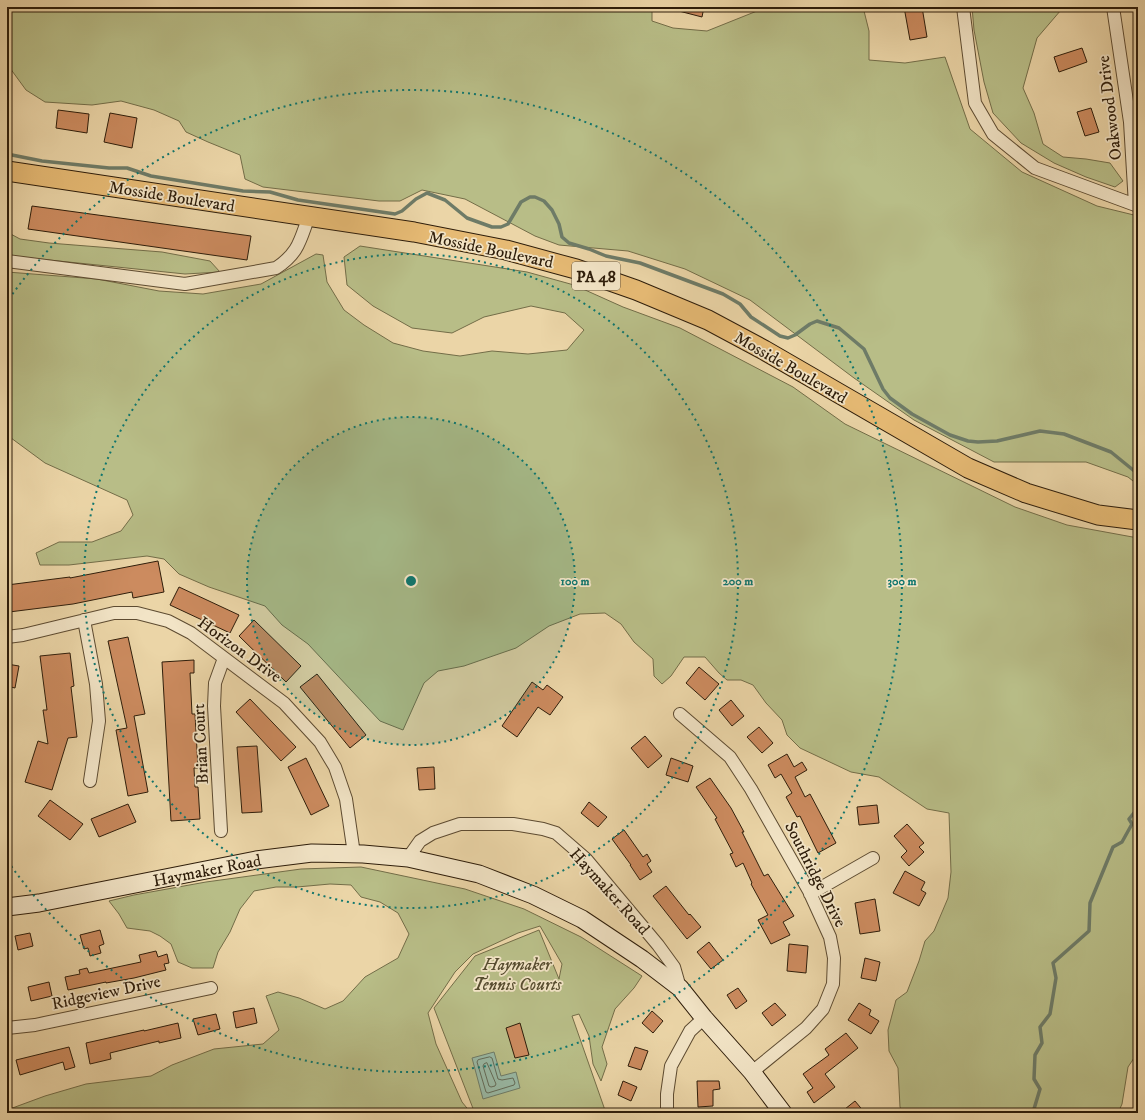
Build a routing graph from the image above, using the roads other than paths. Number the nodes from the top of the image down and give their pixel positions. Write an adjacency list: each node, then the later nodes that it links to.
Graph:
1 (963, 7): 4 (street)
2 (1113, 7): 4 (street, Oakwood Drive)
3 (7, 171): 5 (main road, Mosside Boulevard / PA 48)
4 (1136, 205)
5 (309, 216): 6 (street); 7 (main road, Mosside Boulevard / PA 48)
6 (7, 261)
7 (1138, 520)
8 (84, 620): 9 (street, Horizon Drive); 10 (street, Horizon Drive); 12 (street)
9 (7, 637)
10 (224, 658): 13 (street, Brian Court); 14 (street, Horizon Drive)
11 (680, 714): 17 (street, Southridge Drive)
12 (90, 781)
13 (221, 831)
14 (354, 854): 15 (main road, Haymaker Road); 18 (main road, Haymaker Road)
15 (408, 858): 20 (main road, Haymaker Road); 20 (street, Haymaker Road)
16 (873, 858): 17 (street)
17 (810, 894): 23 (street, Southridge Drive)
18 (7, 906)
19 (211, 988): 22 (street, Ridgeview Drive)
20 (680, 988): 21 (main road, Haymaker Road)
21 (704, 1018): 23 (main road, Haymaker Road); 24 (street)
22 (7, 1028)
23 (752, 1072): 25 (main road, Haymaker Road)
24 (668, 1113)
25 (783, 1113)

